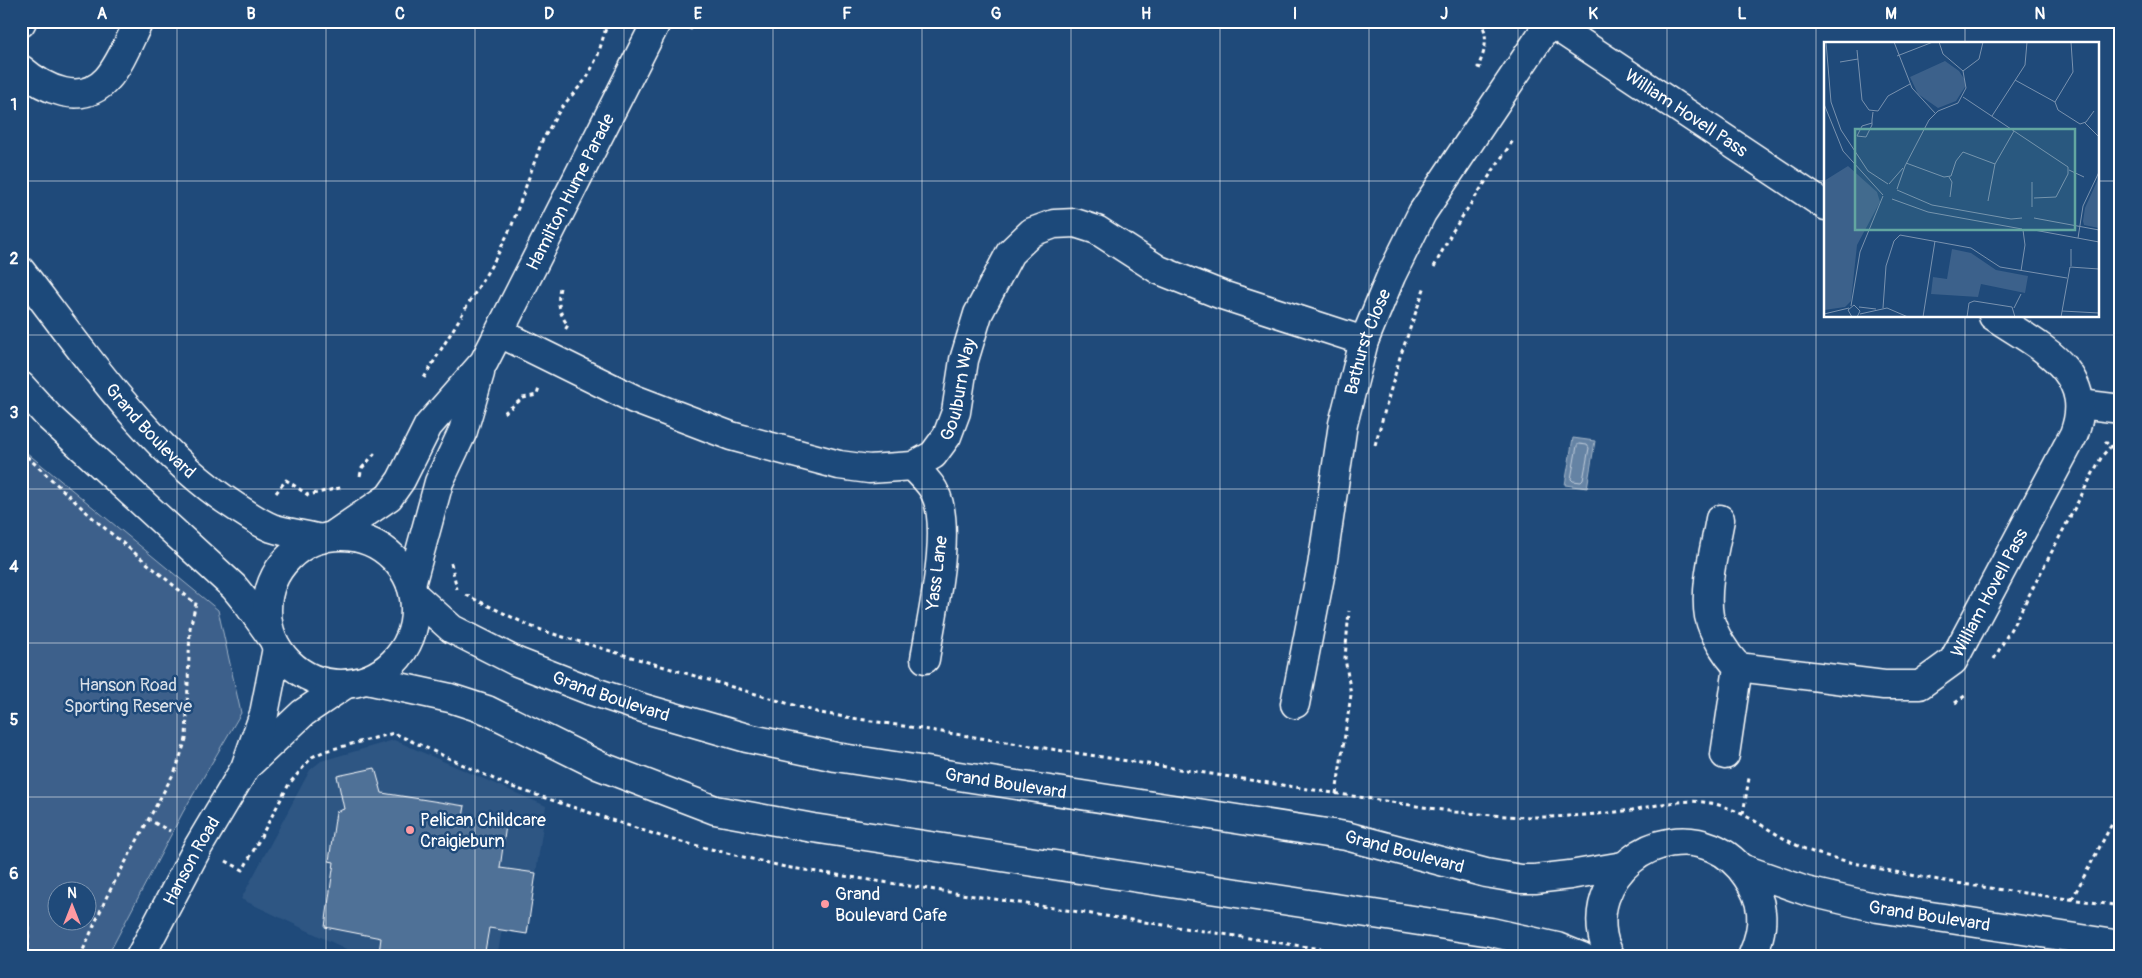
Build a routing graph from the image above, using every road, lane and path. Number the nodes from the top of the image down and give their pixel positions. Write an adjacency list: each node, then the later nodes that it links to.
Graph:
1 (139, 21): 8 (street)
2 (608, 21): 21 (path)
3 (657, 21): 17 (street, Hamilton Hume Parade)
4 (694, 21): 7 (path)
5 (1481, 21): 9 (path)
6 (1549, 22): 9 (street, Bathurst Close); 11 (street, William Hovell Pass)
7 (686, 37)
8 (21, 68)
9 (1508, 85): 18 (street, Bathurst Close)
10 (1517, 134): 13 (path)
11 (1824, 205)
12 (21, 271): 34 (street, Grand Boulevard)
13 (1430, 275)
14 (1426, 284): 27 (path)
15 (560, 287): 19 (path)
16 (1996, 318): 23 (street, William Hovell Pass)
17 (500, 332): 19 (street, Goulburn Way); 20 (street, Hamilton Hume Parade)
18 (1364, 341): 29 (street, Goulburn Way); 44 (street, Bathurst Close)
19 (551, 357): 25 (path); 29 (street, Goulburn Way)
20 (484, 362): 32 (street, Hamilton Hume Parade); 37 (street, Hamilton Hume Parade)
21 (422, 381)
22 (21, 386): 36 (street)
23 (2080, 404): 24 (street); 42 (street, William Hovell Pass)
24 (2121, 409)
25 (502, 415)
26 (381, 446): 30 (path)
27 (1374, 447)
28 (21, 451): 38 (path)
29 (913, 466): 41 (street, Yass Lane)
30 (360, 479): 31 (path); 32 (path)
31 (286, 480)
32 (389, 497): 34 (street, Hamilton Hume Parade)
33 (1720, 519): 42 (street)
34 (326, 537): 37 (street); 40 (street)
35 (450, 557): 47 (path)
36 (215, 571): 38 (path); 40 (street)
37 (412, 590): 43 (street); 51 (street, Grand Boulevard)
38 (196, 604): 49 (path)
39 (1349, 605): 47 (path)
40 (275, 643): 43 (street); 46 (street, Hanson Road)
41 (925, 659)
42 (1738, 667): 45 (street)
43 (356, 682): 46 (street, Hanson Road); 61 (street)
44 (1295, 704)
45 (1725, 755)
46 (245, 768): 50 (street, Hanson Road)
47 (1336, 794): 54 (path)
48 (2121, 807): 54 (path)
49 (147, 819): 50 (path); 58 (path)
50 (198, 846): 59 (street, Hanson Road); 60 (path)
51 (1623, 866): 52 (street); 62 (street)
52 (1741, 868): 56 (street, Grand Boulevard); 63 (street)
53 (21, 896): 57 (path)
54 (2072, 899): 55 (path)
55 (2121, 906)
56 (2121, 945)
57 (28, 957)
58 (80, 957)
59 (140, 957)
60 (1373, 957)
61 (1582, 957)
62 (1610, 957)
63 (1752, 957)

